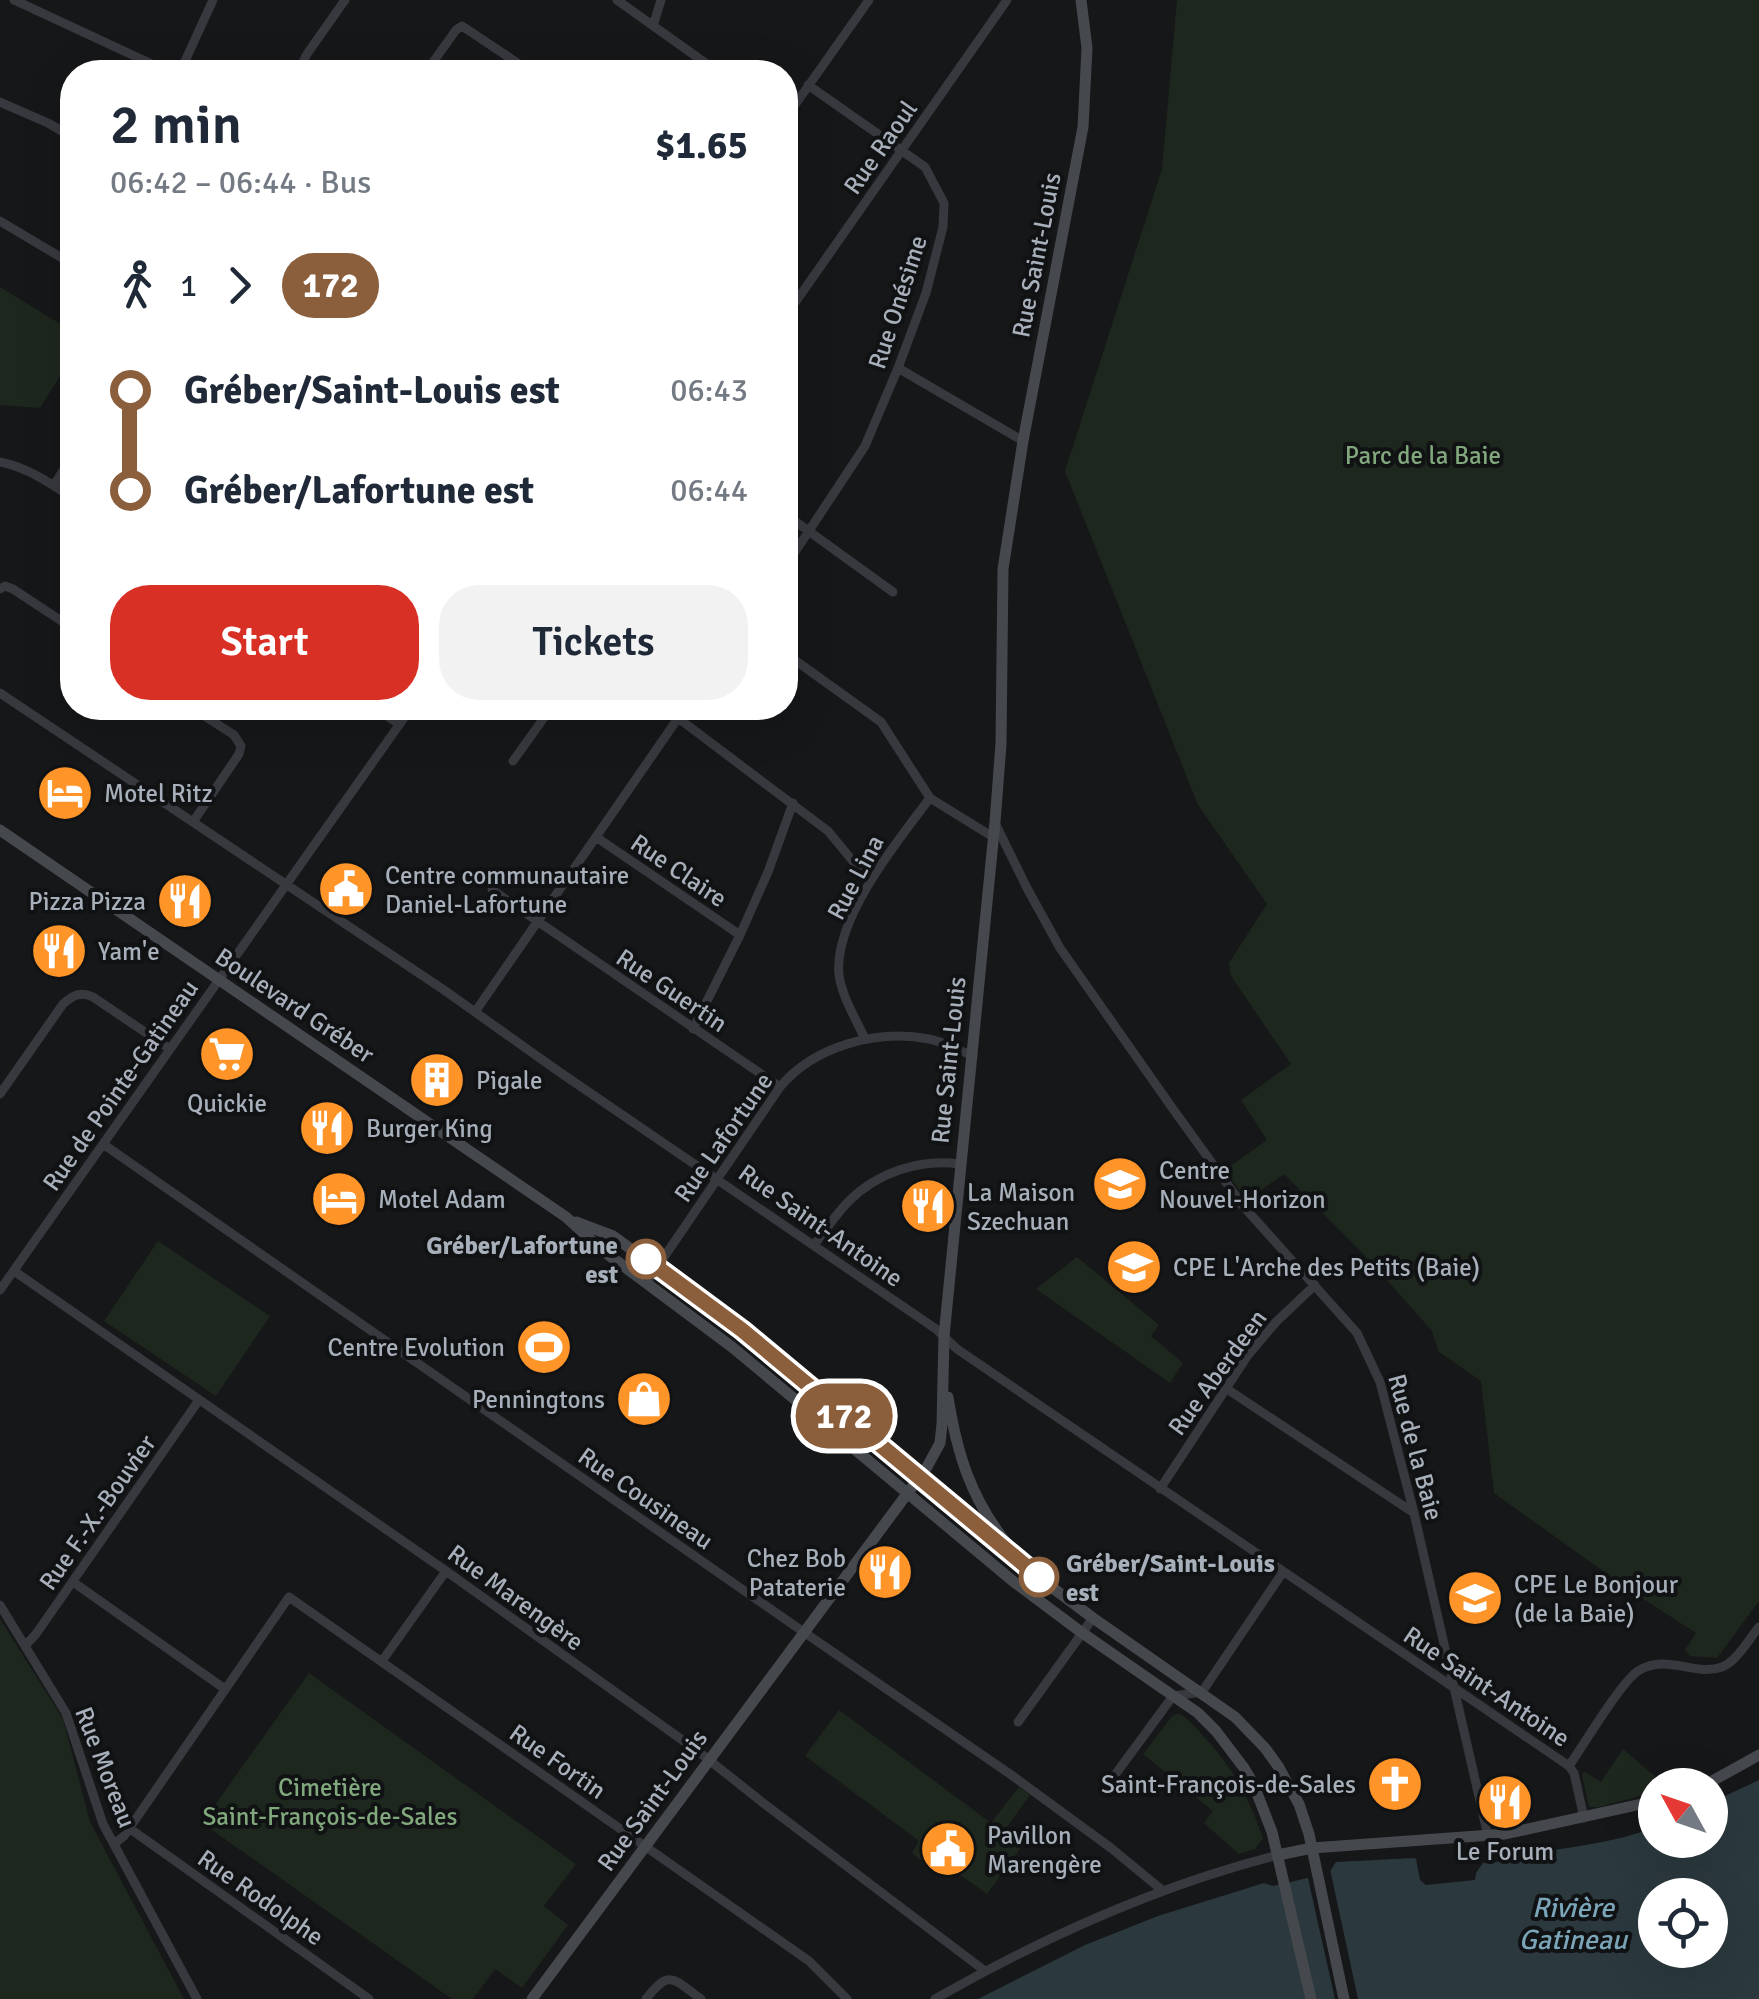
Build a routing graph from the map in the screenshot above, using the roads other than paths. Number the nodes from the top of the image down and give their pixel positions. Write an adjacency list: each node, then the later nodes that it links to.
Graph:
1 (14, 0): 10 (street)
2 (212, 0): 11 (street)
3 (345, 0): 12 (street)
4 (617, 0): 9 (street)
5 (661, 0): 9 (street)
6 (869, 0): 16 (street)
7 (1007, 0): 20 (street, Rue Raoul)
8 (1078, 2): 25 (main road, Rue Saint-Louis)
9 (654, 26): 15 (street)
10 (143, 60)
11 (185, 60)
12 (304, 60)
13 (435, 60): 14 (street)
14 (513, 60)
15 (701, 60)
16 (808, 86): 17 (street); 20 (street, Rue Onésime)
17 (798, 100)
18 (0, 102): 19 (street)
19 (60, 130)
20 (902, 151): 23 (street, Rue Raoul); 24 (street, Rue Onésime)
21 (0, 221): 22 (street)
22 (60, 257)
23 (798, 299)
24 (898, 368): 25 (street); 31 (street, Rue Onésime)
25 (1023, 441): 49 (main road, Rue Saint-Louis)
26 (0, 462): 28 (street)
27 (60, 476): 28 (street)
28 (54, 485): 29 (street)
29 (60, 489)
30 (798, 523): 31 (street)
31 (810, 532): 32 (street, Rue Onésime); 34 (street)
32 (798, 549)
33 (0, 588): 35 (street)
34 (894, 592)
35 (60, 620)
36 (798, 662): 46 (street)
37 (0, 693): 48 (street, Rue Saint-Antoine)
38 (211, 720): 48 (street)
39 (393, 720): 44 (street)
40 (402, 720): 44 (street, Rue de Pointe-Gatineau)
41 (542, 720): 45 (street)
42 (677, 720): 51 (street)
43 (681, 720): 47 (street)
44 (399, 724): 54 (street, Rue de Pointe-Gatineau)
45 (513, 761)
46 (930, 798): 52 (street); 53 (street, Rue Lina)
47 (793, 804): 53 (street); 57 (street)
48 (193, 822): 54 (street, Rue Saint-Antoine)
49 (995, 822): 52 (main road, Rue Saint-Louis); 75 (street, Rue de la Baie)
50 (0, 830): 58 (main road, Boulevard Gréber)
51 (596, 837): 56 (street); 57 (street, Rue Claire)
52 (993, 837): 63 (main road, Rue Saint-Louis)
53 (870, 882): 61 (street, Rue Lina)
54 (286, 884): 58 (street, Rue de Pointe-Gatineau); 59 (street, Rue Saint-Antoine)
55 (492, 890): 56 (street, Rue Guertin)
56 (536, 921): 59 (street); 60 (street, Rue Guertin)
57 (740, 935): 60 (street)
58 (218, 980): 62 (street, Rue de Pointe-Gatineau); 70 (main road, Boulevard Gréber)
59 (475, 1012): 69 (street, Rue Saint-Antoine)
60 (692, 1028): 65 (street, Rue Guertin)
61 (866, 1040): 63 (street, Rue Lafortune); 65 (street, Rue Lafortune)
62 (170, 1050): 64 (street); 67 (street, Rue de Pointe-Gatineau)
63 (972, 1056): 68 (main road, Rue Saint-Louis)
64 (3, 1082): 66 (street)
65 (780, 1088): 69 (street, Rue Lafortune)
66 (0, 1094)
67 (103, 1144): 73 (street, Rue de Pointe-Gatineau); 93 (street, Rue Cousineau)
68 (960, 1164): 71 (street); 77 (main road, Rue Saint-Louis)
69 (718, 1178): 71 (street, Rue Saint-Antoine); 72 (street, Rue Lafortune)
70 (566, 1218): 72 (main road, Boulevard Gréber); 74 (main road, Boulevard Gréber)
71 (814, 1246): 77 (street, Rue Saint-Antoine)
72 (658, 1268): 74 (street, Rue Lafortune); 81 (main road, Boulevard Gréber)
73 (14, 1271): 76 (street, Rue de Pointe-Gatineau); 80 (street, Rue Marengère)
74 (647, 1282): 83 (main road, Boulevard Gréber)
75 (1314, 1286): 79 (street, Rue Aberdeen); 84 (street, Rue de la Baie)
76 (0, 1290)
77 (944, 1336): 78 (main road, Rue Saint-Louis); 82 (street, Rue Saint-Antoine)
78 (944, 1367): 81 (main road, Rue Saint-Louis); 86 (main road)
79 (1226, 1388): 82 (street, Rue Aberdeen); 84 (street)
80 (199, 1400): 85 (street, Rue Marengère); 88 (street, Rue F.-X.-Bouvier)
81 (918, 1478): 83 (main road, Rue Saint-Louis); 86 (main road, Boulevard Gréber)
82 (1160, 1489): 87 (street, Rue Saint-Antoine)
83 (907, 1494): 92 (main road, Boulevard Gréber); 93 (main road, Rue Saint-Louis)
84 (1414, 1514): 96 (street, Rue de la Baie)
85 (446, 1571): 95 (street); 104 (street, Rue Marengère)
86 (1030, 1571): 90 (main road, Boulevard Gréber)
87 (1283, 1572): 96 (street, Rue Saint-Antoine); 98 (street)
88 (73, 1582): 94 (street, Rue F.-X.-Bouvier); 97 (street)
89 (0, 1606): 94 (street, Rue Moreau)
90 (1092, 1618): 92 (street); 98 (main road, Boulevard Gréber)
91 (1759, 1627): 105 (street)
92 (1081, 1632): 99 (main road, Boulevard Gréber); 101 (street)
93 (804, 1633): 104 (main road, Rue Saint-Louis); 116 (street, Rue Cousineau)
94 (25, 1646): 112 (street, Rue Moreau)
95 (382, 1661): 97 (street, Rue Fortin); 113 (street, Rue Fortin)
96 (1454, 1688): 100 (street, Rue Saint-Antoine); 102 (street, Rue de la Baie)
97 (225, 1689): 110 (street)
98 (1202, 1692): 99 (street); 114 (main road, Boulevard Gréber)
99 (1173, 1696): 107 (street); 115 (main road, Boulevard Gréber)
100 (1480, 1706): 102 (street); 105 (street, Rue Saint-Antoine)
101 (1018, 1722)
102 (1461, 1722): 111 (street, Rue de la Baie)
103 (1759, 1755): 106 (main road)
104 (709, 1759): 113 (main road, Rue Saint-Louis); 117 (street, Rue Marengère)
105 (1570, 1766): 109 (street, Rue Saint-Antoine)
106 (1728, 1772)
107 (1108, 1783)
108 (1638, 1805): 109 (main road)
109 (1584, 1818): 111 (main road)
110 (129, 1828): 112 (street); 120 (street, Rue Rodolphe)
111 (1488, 1836): 114 (main road)
112 (114, 1844): 119 (street, Rue Moreau)
113 (646, 1847): 118 (main road, Rue Saint-Louis); 123 (street, Rue Fortin)
114 (1312, 1848): 115 (main road); 126 (main road, Boulevard Gréber)
115 (1278, 1854): 116 (street); 125 (main road, Boulevard Gréber)
116 (1162, 1890): 117 (street)
117 (985, 1970): 124 (street)
118 (537, 1997)
119 (197, 1999)
120 (370, 1999)
121 (646, 1999): 122 (street)
122 (701, 1999)
123 (847, 1999)
124 (934, 1999)
125 (1310, 1999)
126 (1344, 1999)

